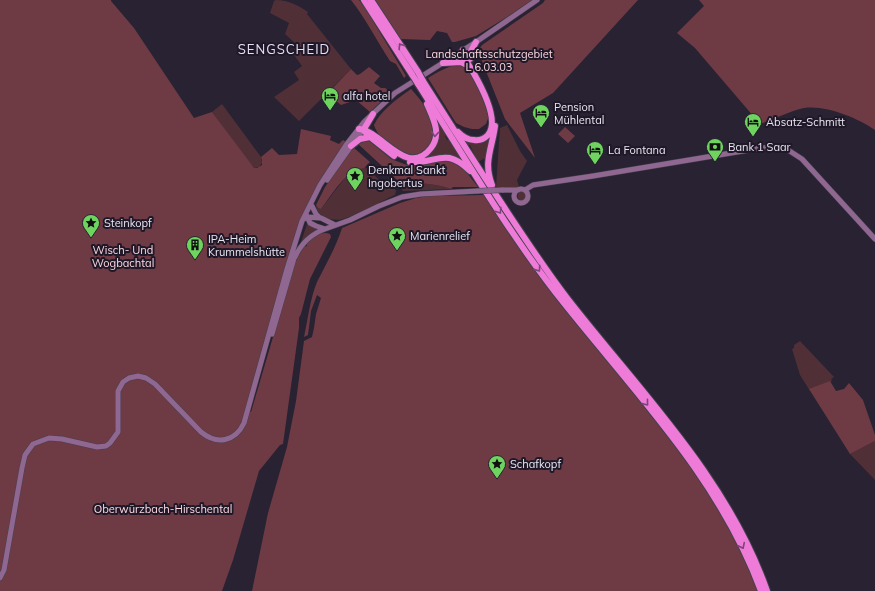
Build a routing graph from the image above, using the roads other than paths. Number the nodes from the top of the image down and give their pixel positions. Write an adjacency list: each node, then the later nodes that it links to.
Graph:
1 (364, 0): 8 (highway)
2 (371, 0): 8 (highway, one-way to 2)
3 (537, 0): 4 (main road)
4 (476, 42): 5 (main road); 7 (highway)
5 (463, 50): 6 (main road); 7 (highway)
6 (443, 63): 7 (highway); 11 (main road)
7 (469, 63): 10 (highway); 18 (highway)
8 (415, 74): 9 (highway, bridge)
9 (421, 83): 10 (highway); 13 (highway, one-way to 13); 15 (highway)
10 (436, 101): 18 (highway)
11 (373, 116): 12 (highway); 13 (highway)
12 (361, 129): 13 (highway); 14 (main road); 20 (main road)
13 (372, 136): 14 (highway); 15 (highway)
14 (351, 146): 19 (main road)
15 (481, 184): 28 (highway, one-way to 28)
16 (516, 192): 17 (main road); 17 (main road); 22 (main road, bridge)
17 (526, 192): 24 (main road)
18 (501, 202): 29 (highway)
19 (312, 206): 20 (main road); 21 (main road)
20 (306, 215): 21 (main road); 23 (main road); 25 (main road); 26 (main road)
21 (321, 218): 22 (main road)
22 (335, 225): 23 (main road)
23 (325, 228): 25 (main road)
24 (875, 239)
25 (294, 259): 26 (main road)
26 (258, 374): 27 (main road)
27 (0, 578)
28 (761, 591)
29 (767, 591)

